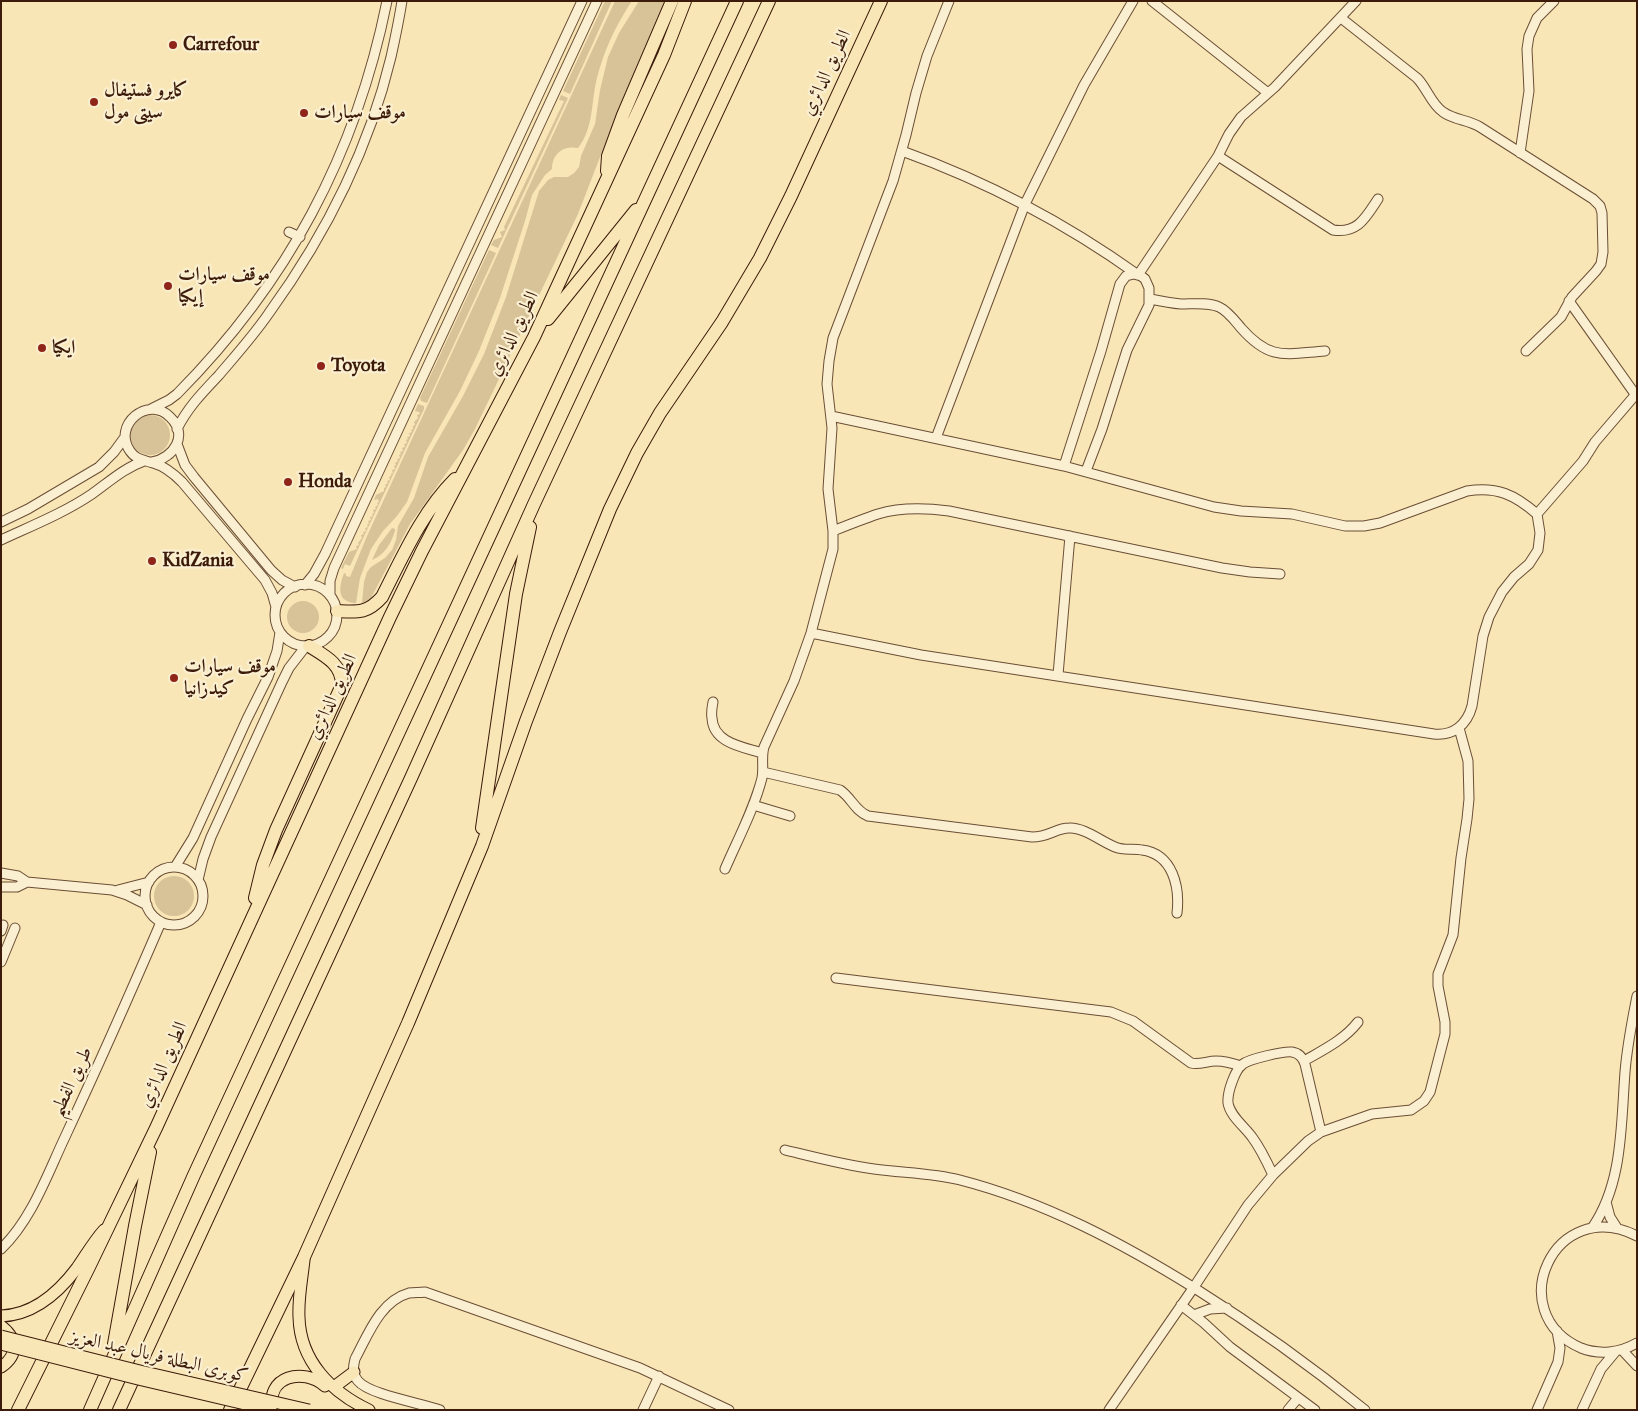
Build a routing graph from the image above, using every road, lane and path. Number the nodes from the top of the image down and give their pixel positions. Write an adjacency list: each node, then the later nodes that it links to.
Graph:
1 (387, 1): 25 (street)
2 (402, 1): 35 (street)
3 (582, 1): 50 (street)
4 (597, 1): 52 (street)
5 (672, 1): 20 (highway)
6 (685, 1): 20 (highway, الطريق الدائري)
7 (737, 1): 21 (highway)
8 (769, 1): 43 (highway)
9 (881, 1): 65 (highway, الطريق الدائري)
10 (949, 1): 17 (street)
11 (1133, 1): 23 (street)
12 (1152, 1): 16 (street)
13 (1356, 1): 15 (street)
14 (1554, 1): 18 (street)
15 (1341, 18): 16 (street); 18 (street)
16 (1268, 93): 19 (street)
17 (902, 151): 23 (street); 34 (street)
18 (1520, 153): 28 (street)
19 (1218, 156): 22 (street); 26 (street)
20 (607, 179): 29 (highway, الطريق الدائري)
21 (645, 198): 29 (highway); 109 (highway)
22 (1378, 199)
23 (1025, 204): 26 (street); 37 (street)
24 (289, 232): 25 (street)
25 (300, 237): 33 (street)
26 (1138, 275): 27 (street); 40 (street)
27 (1150, 299): 30 (street); 42 (street)
28 (1569, 301): 31 (street); 32 (street)
29 (534, 337): 41 (highway, الطريق الدائري)
30 (1325, 351)
31 (1526, 351)
32 (1636, 393): 44 (street)
33 (151, 409): 35 (street); 36 (street)
34 (831, 416): 37 (street); 46 (street)
35 (177, 429): 38 (street)
36 (125, 437): 39 (street); 45 (street)
37 (936, 438): 40 (street)
38 (177, 444): 39 (street); 51 (street)
39 (148, 462): 48 (street); 53 (street)
40 (1064, 466): 42 (street)
41 (464, 471): 54 (highway); 76 (highway, الطريق الدائري)
42 (1086, 471): 44 (street)
43 (534, 504): 65 (highway); 116 (highway)
44 (1537, 514): 60 (street)
45 (1, 522)
46 (834, 531): 47 (street); 56 (street)
47 (1070, 536): 49 (street); 58 (street)
48 (1, 540)
49 (1280, 574)
50 (306, 585): 51 (street); 52 (street)
51 (295, 587): 53 (street)
52 (330, 596): 54 (street)
53 (276, 607): 55 (street)
54 (337, 611): 57 (street)
55 (280, 632): 57 (street); 66 (street)
56 (811, 633): 58 (street); 61 (street)
57 (308, 646): 69 (street); 76 (highway)
58 (1058, 675): 60 (street)
59 (713, 702): 61 (street)
60 (1458, 728): 86 (street)
61 (762, 753): 62 (street)
62 (763, 772): 63 (street); 75 (street)
63 (753, 805): 64 (street); 67 (street)
64 (790, 816)
65 (482, 846): 95 (highway, الطريق الدائري)
66 (176, 867): 69 (street); 71 (street)
67 (725, 868)
68 (1, 872): 70 (street)
69 (198, 880): 77 (street)
70 (27, 882): 72 (street); 73 (street)
71 (149, 882): 73 (street); 74 (street)
72 (1, 887)
73 (112, 890): 74 (street)
74 (147, 905): 77 (street)
75 (1177, 913)
76 (252, 918): 85 (highway, الطريق الدائري)
77 (161, 922): 94 (street, طريق الفطيم)
78 (15, 928): 79 (street)
79 (1, 962)
80 (836, 978): 84 (street)
81 (1637, 996): 89 (street)
82 (1358, 1022): 83 (street)
83 (1304, 1061): 84 (street); 86 (street)
84 (1241, 1066): 88 (street)
85 (156, 1128): 90 (highway, الطريق الدائري); 109 (highway)
86 (1321, 1132): 88 (street)
87 (785, 1150): 96 (street)
88 (1273, 1175): 96 (street)
89 (1606, 1202): 91 (street); 92 (street)
90 (112, 1221): 100 (main road); 114 (highway, الطريق الدائري)
91 (1592, 1228): 92 (street); 102 (street)
92 (1617, 1228): 93 (street)
93 (1637, 1236)
94 (1, 1248)
95 (304, 1257): 112 (main road); 117 (highway, الطريق الدائري)
96 (1194, 1288): 97 (street); 98 (street)
97 (1182, 1306): 99 (street); 125 (street)
98 (1226, 1308): 99 (street); 128 (street)
99 (1194, 1315): 113 (street)
100 (1, 1316)
101 (1, 1326): 108 (main road)
102 (1557, 1331): 106 (street); 129 (street)
103 (1, 1336): 119 (main road, كوبرى البطلة فريال عبد العزيز, bridge)
104 (1, 1344): 118 (main road, كوبرى البطلة فريال عبد العزيز, bridge)
105 (1637, 1344): 106 (street)
106 (1619, 1351): 107 (street); 130 (street)
107 (1637, 1366)
108 (1, 1367)
109 (109, 1369): 115 (highway)
110 (354, 1372): 111 (street); 112 (main road); 122 (street)
111 (659, 1376): 123 (street); 124 (street)
112 (334, 1387): 121 (main road)
113 (1298, 1398): 126 (street); 127 (street)
114 (18, 1410)
115 (90, 1410)
116 (119, 1410)
117 (230, 1410)
118 (272, 1410): 120 (main road)
119 (309, 1410)
120 (361, 1410)
121 (369, 1410)
122 (440, 1410)
123 (643, 1410)
124 (729, 1410)
125 (1109, 1410)
126 (1288, 1410)
127 (1315, 1410)
128 (1365, 1410)
129 (1537, 1410)
130 (1582, 1410)

